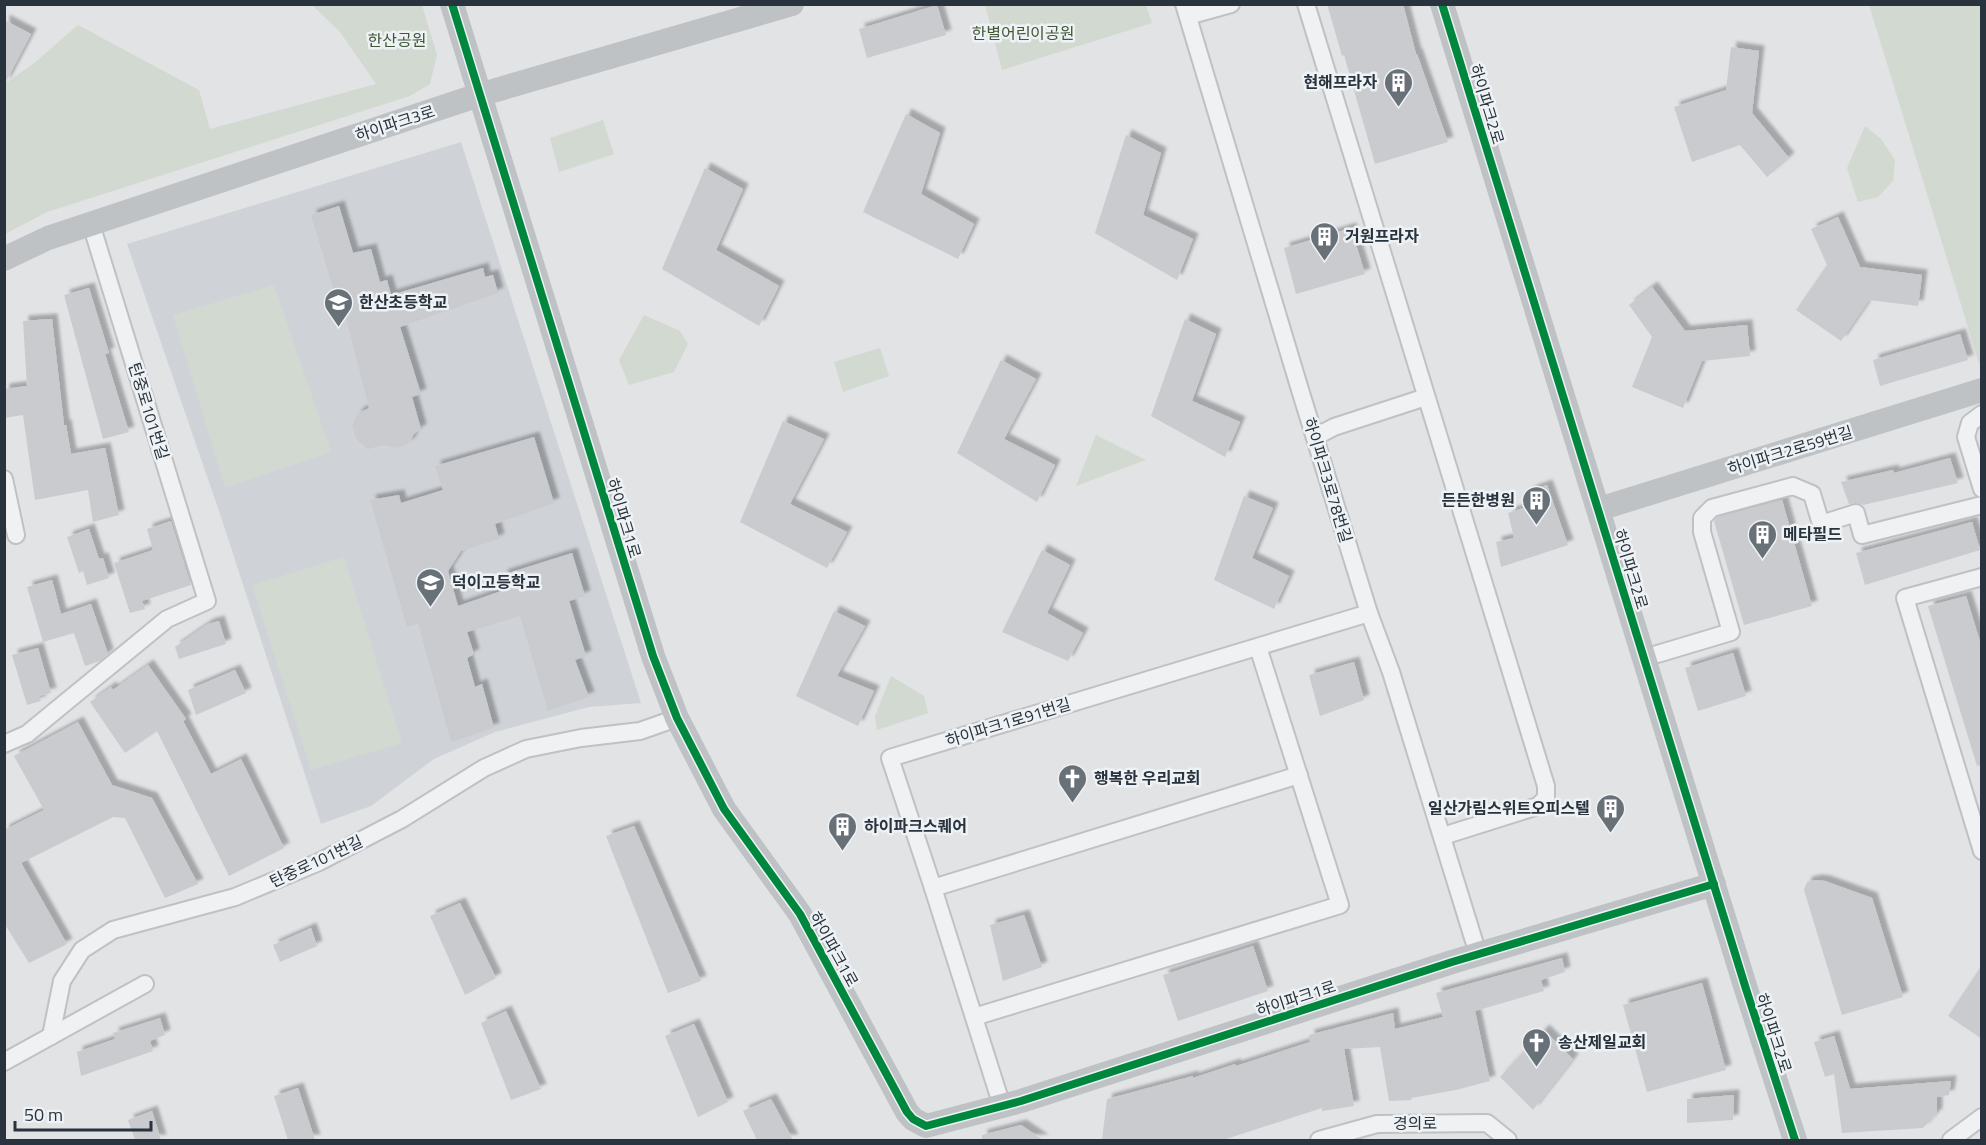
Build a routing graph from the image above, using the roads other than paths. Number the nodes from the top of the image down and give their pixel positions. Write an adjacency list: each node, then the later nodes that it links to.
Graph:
1 (452, 4): 7 (street, 하이파크1로)
2 (792, 4): 7 (street, 하이파크3로)
3 (1231, 4): 6 (street)
4 (1306, 4): 11 (street)
5 (1442, 4): 17 (street, 하이파크2로)
6 (1186, 10): 13 (street, 하이파크3로78번길)
7 (479, 95): 8 (street, 하이파크3로); 23 (street, 하이파크1로)
8 (91, 224): 9 (street, 하이파크3로); 24 (street, 탄중로101번길)
9 (4, 259)
10 (1982, 390): 17 (street, 하이파크2로59번길)
11 (1426, 397): 13 (street); 26 (street)
12 (1982, 414): 15 (street)
13 (1315, 437): 20 (street, 하이파크3로78번길)
14 (4, 479): 18 (street)
15 (1982, 489)
16 (1982, 505): 22 (street)
17 (1599, 509): 22 (street, 하이파크2로)
18 (16, 535)
19 (1982, 577): 27 (street)
20 (1369, 613): 21 (street, 하이파크1로91번길); 26 (street, 하이파크3로78번길)
21 (1258, 647): 25 (street); 29 (street, 하이파크1로91번길)
22 (1644, 658): 28 (street, 하이파크2로)
23 (677, 718): 33 (street, 탄중로101번길); 37 (street, 하이파크1로)
24 (4, 744)
25 (1299, 775): 29 (street); 32 (street)
26 (1443, 836): 30 (street, 하이파크3로78번길)
27 (1982, 851)
28 (1714, 884): 30 (street, 하이파크1로); 40 (street, 하이파크2로)
29 (933, 888): 32 (street, 하이파크1로91번길)
30 (1478, 954): 35 (street, 하이파크1로)
31 (145, 984): 33 (street)
32 (974, 1017): 35 (street, 하이파크1로91번길)
33 (51, 1036): 34 (street)
34 (6, 1059)
35 (1002, 1106): 37 (street, 하이파크1로)
36 (1982, 1117): 41 (street)
37 (927, 1133)
38 (1319, 1140): 39 (street, 경의로)
39 (1508, 1140)
40 (1795, 1140)
41 (1951, 1140)

